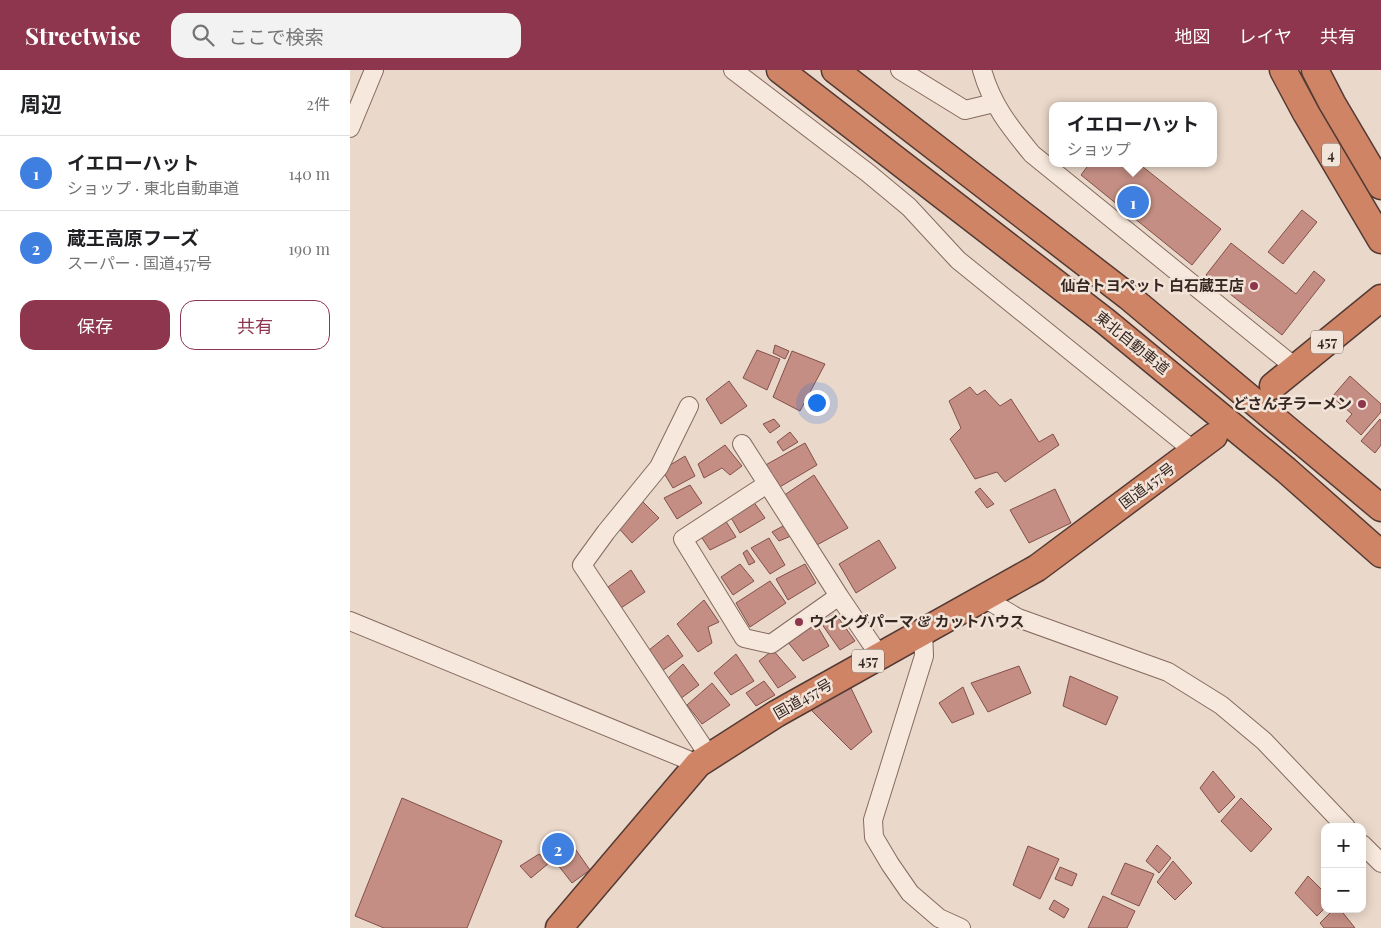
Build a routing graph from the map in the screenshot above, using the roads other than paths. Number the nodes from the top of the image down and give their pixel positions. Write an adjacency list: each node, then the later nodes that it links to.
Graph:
1 (374, 70): 10 (street)
2 (733, 70): 17 (street)
3 (780, 70): 21 (highway, 東北自動車道)
4 (835, 70): 20 (highway)
5 (900, 70): 9 (street)
6 (982, 70): 9 (street)
7 (1284, 70): 12 (highway, 4)
8 (1315, 70): 11 (highway, 4)
9 (994, 103): 14 (street)
10 (350, 128)
11 (1381, 186)
12 (1381, 240)
13 (1381, 298): 14 (highway, 457)
14 (1296, 368): 15 (highway, 457)
15 (1272, 386)
16 (689, 406): 27 (street)
17 (1204, 443): 23 (highway, 国道457号 / 457)
18 (742, 444): 19 (street)
19 (767, 484): 22 (street); 22 (street)
20 (1381, 508)
21 (1381, 554)
22 (839, 596): 26 (street)
23 (984, 598): 25 (highway, 国道457号 / 457); 28 (street)
24 (350, 621): 27 (street)
25 (923, 630): 26 (highway, 国道457号 / 457); 32 (street)
26 (879, 655): 27 (highway, 国道457号 / 457)
27 (704, 760): 31 (highway, 国道457号 / 457)
28 (1342, 823)
29 (1366, 848): 30 (street)
30 (1381, 864)
31 (559, 928)
32 (961, 928)

